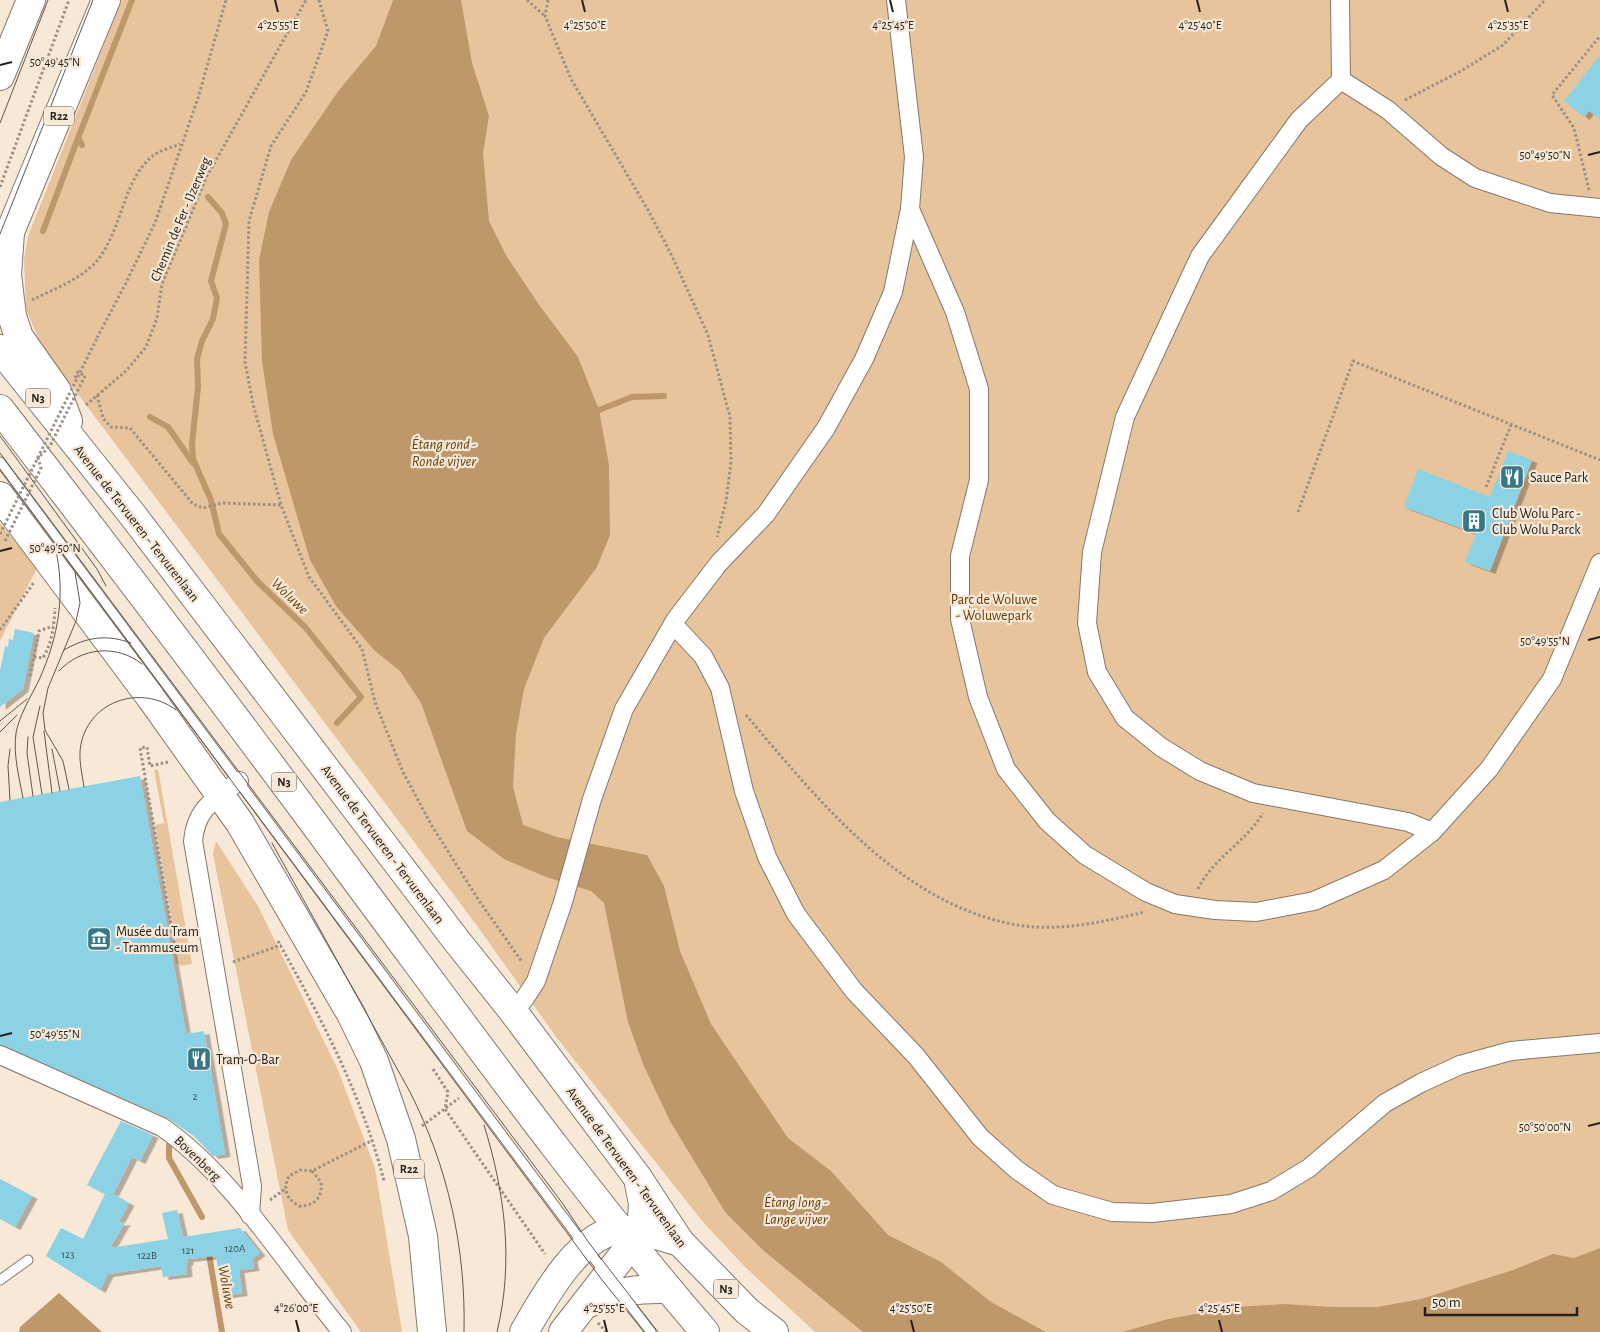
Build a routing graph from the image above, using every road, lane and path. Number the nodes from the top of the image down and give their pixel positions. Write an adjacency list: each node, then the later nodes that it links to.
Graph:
1 (31, 0): 14 (main road)
2 (69, 0): 18 (path)
3 (106, 0): 21 (main road, R22)
4 (226, 0): 17 (path)
5 (306, 0): 25 (path, Chemin de Fer - IJzerweg)
6 (318, 0): 35 (path)
7 (527, 0): 12 (path)
8 (548, 0): 12 (path)
9 (896, 0): 20 (street)
10 (1340, 0): 15 (street)
11 (1546, 0): 16 (path)
12 (545, 16): 39 (path)
13 (1600, 36): 19 (path)
14 (0, 76)
15 (1341, 80): 16 (street); 50 (street)
16 (1388, 110): 19 (street)
17 (181, 144): 22 (path); 30 (path, bridge)
18 (0, 187)
19 (1595, 208)
20 (910, 209): 39 (street); 52 (street)
21 (5, 237): 29 (main road)
22 (29, 301)
23 (0, 349): 29 (main road, Avenue de Tervueren - Tervurenlaan / N3)
24 (85, 376): 30 (path, bridge)
25 (97, 395): 26 (path, Chemin de Fer - IJzerweg); 35 (path)
26 (81, 408)
27 (0, 409): 65 (main road, N3)
28 (1511, 425): 31 (path); 33 (path); 36 (path)
29 (77, 446): 62 (main road, Avenue de Tervueren - Tervurenlaan / N3)
30 (38, 458): 37 (path, bridge); 38 (path, bridge)
31 (1600, 460)
32 (0, 462): 42 (lane)
33 (1486, 488)
34 (0, 496): 41 (main road)
35 (281, 505): 56 (path)
36 (1298, 512)
37 (0, 534)
38 (5, 541)
39 (719, 563): 43 (street)
40 (1600, 563): 51 (street)
41 (43, 569): 42 (lane); 44 (path); 49 (main road)
42 (83, 572): 49 (lane)
43 (673, 624): 47 (street); 56 (street)
44 (0, 630)
45 (34, 657): 45 (path); 46 (path)
46 (30, 676)
47 (720, 688): 52 (path); 58 (street)
48 (172, 760): 54 (path)
49 (229, 788): 53 (main road); 55 (street); 67 (lane)
50 (1272, 797): 51 (street); 52 (path)
51 (1432, 832): 52 (street)
52 (1182, 905)
53 (305, 932): 55 (path); 74 (main road, R22)
54 (175, 947)
55 (214, 966): 64 (street)
56 (536, 981): 57 (street)
57 (523, 1001)
58 (1600, 1043)
59 (0, 1055): 64 (street, Bovenberg)
60 (448, 1092): 68 (path)
61 (312, 1172): 61 (path); 63 (path)
62 (638, 1178): 65 (main road); 66 (main road, Avenue de Tervueren - Tervurenlaan / N3)
63 (385, 1186)
64 (250, 1215): 73 (street, Bovenberg)
65 (631, 1235): 66 (main road); 67 (main road); 71 (main road); 72 (main road, N3)
66 (680, 1242): 79 (main road, Avenue de Tervueren - Tervurenlaan / N3)
67 (585, 1246): 71 (lane); 75 (main road)
68 (547, 1256)
69 (28, 1260): 70 (lane)
70 (0, 1280)
71 (613, 1283): 72 (main road); 76 (main road); 77 (lane)
72 (668, 1289): 78 (main road, N3)
73 (342, 1332)
74 (432, 1332)
75 (524, 1332)
76 (563, 1332)
77 (651, 1332)
78 (705, 1332)
79 (774, 1332)

